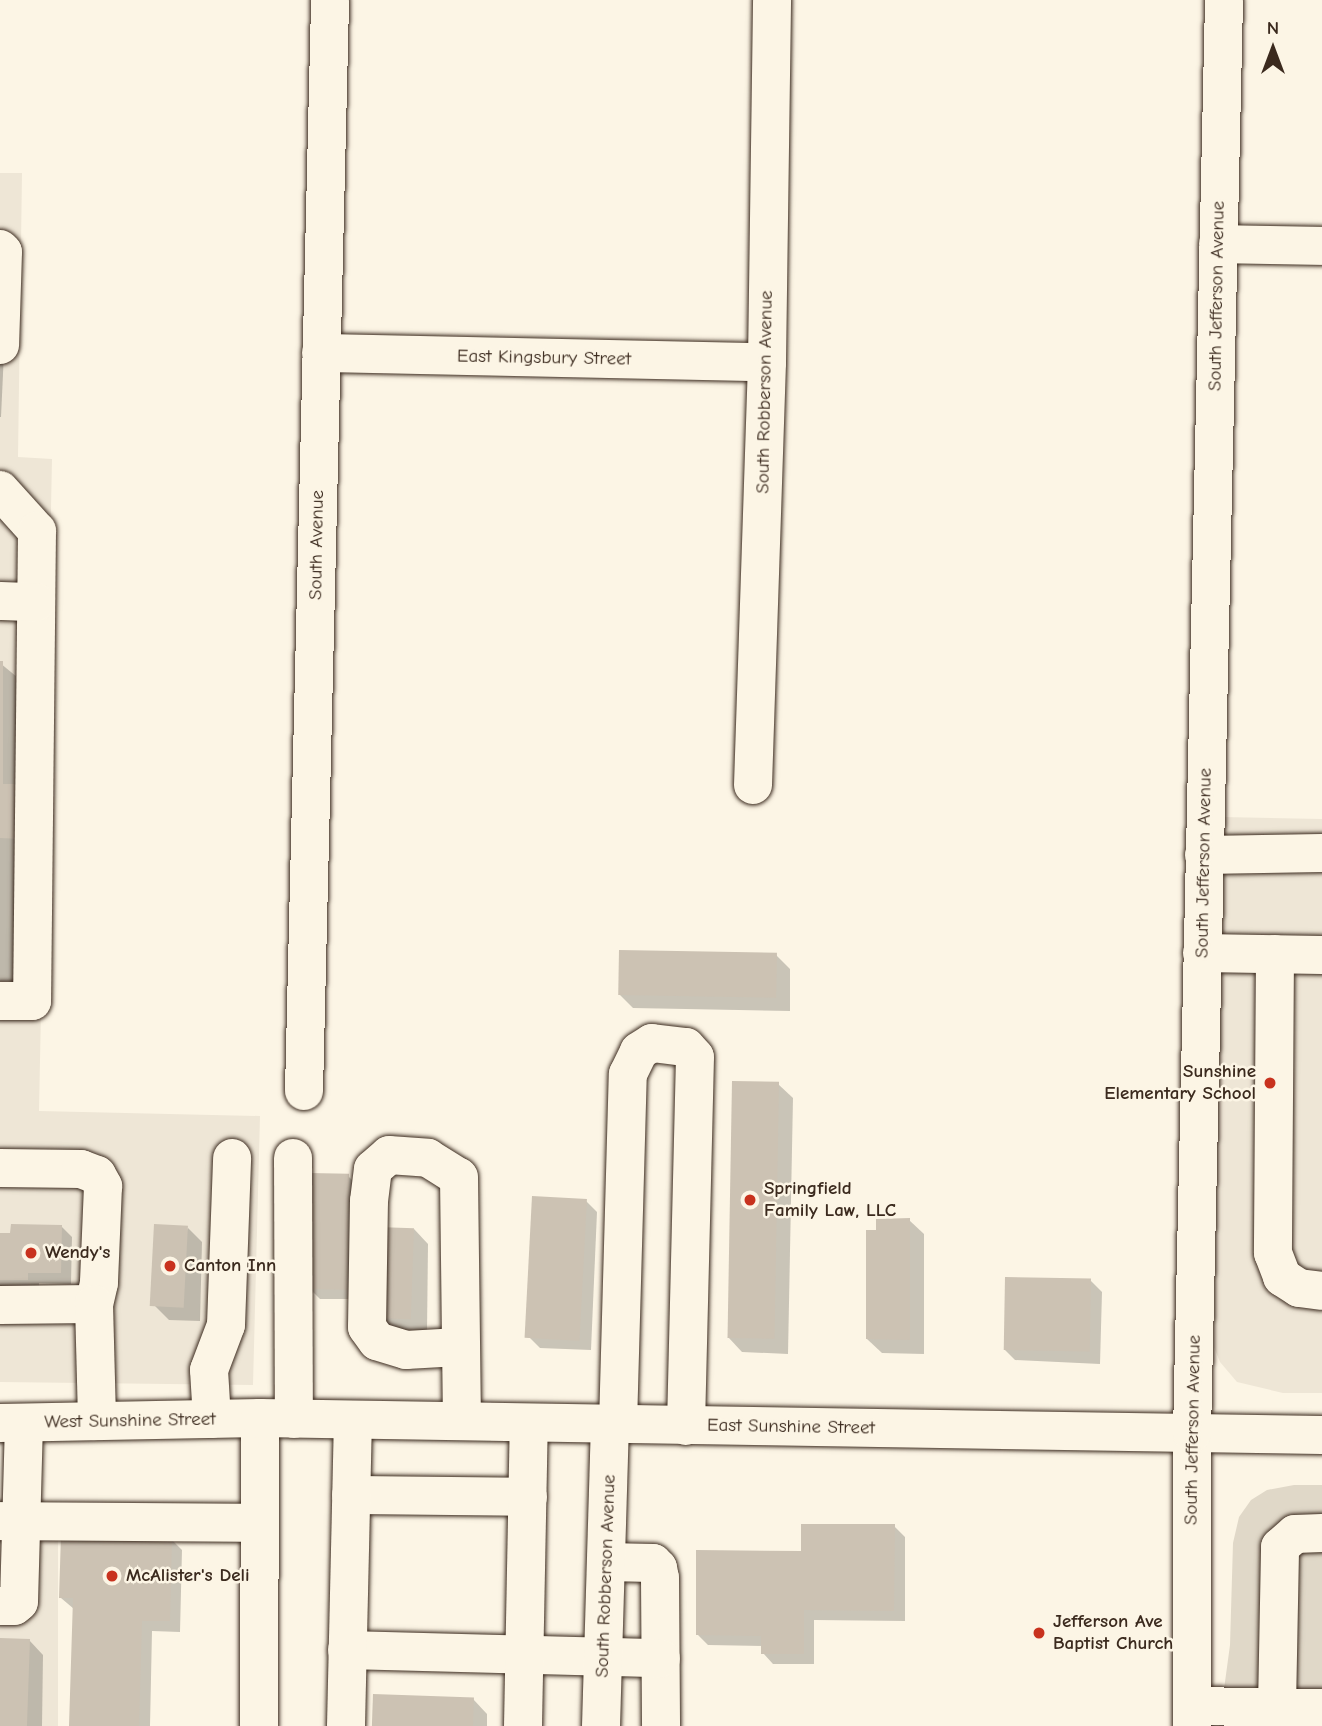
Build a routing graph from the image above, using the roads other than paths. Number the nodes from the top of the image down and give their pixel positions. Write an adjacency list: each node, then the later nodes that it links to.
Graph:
1 (330, 0): 8 (street, South Avenue)
2 (772, 0): 9 (street, South Robberson Avenue)
3 (1224, 0): 4 (street, South Jefferson Avenue)
4 (1218, 244): 5 (street); 14 (street, South Jefferson Avenue)
5 (1322, 246)
6 (0, 249): 7 (street)
7 (0, 345)
8 (321, 354): 9 (street, East Kingsbury Street); 19 (street, South Avenue)
9 (767, 362): 12 (street, South Robberson Avenue)
10 (0, 490): 11 (street)
11 (18, 602): 18 (street)
12 (753, 785)
13 (1322, 853): 14 (street)
14 (1204, 855): 15 (street, South Jefferson Avenue)
15 (1202, 953): 16 (street); 36 (street, South Jefferson Avenue)
16 (1275, 954): 17 (street); 23 (street)
17 (1322, 954)
18 (0, 1002)
19 (304, 1091)
20 (232, 1158): 28 (street)
21 (293, 1158): 27 (street)
22 (0, 1168): 24 (street)
23 (1322, 1291)
24 (94, 1304): 25 (street); 30 (street)
25 (0, 1305)
26 (459, 1347): 26 (street); 31 (street)
27 (277, 1418): 28 (street, West Sunshine Street); 29 (street, East Sunshine Street); 41 (street)
28 (212, 1419): 30 (street, West Sunshine Street)
29 (353, 1420): 31 (street, East Sunshine Street); 38 (street)
30 (97, 1421): 32 (street, West Sunshine Street)
31 (462, 1421): 33 (street, East Sunshine Street)
32 (12, 1423): 40 (street)
33 (529, 1423): 34 (street, East Sunshine Street); 39 (street)
34 (614, 1425): 35 (street, East Sunshine Street); 35 (street, South Robberson Avenue); 43 (street, South Robberson Avenue)
35 (685, 1426): 36 (street, East Sunshine Street)
36 (1192, 1433): 37 (street, East Sunshine Street); 51 (street, South Jefferson Avenue)
37 (1322, 1435)
38 (351, 1495): 39 (street); 45 (street)
39 (528, 1497): 46 (street)
40 (9, 1521): 41 (street); 44 (street)
41 (260, 1524): 52 (street)
42 (1322, 1533): 49 (street)
43 (606, 1562): 47 (street, South Robberson Avenue); 48 (street)
44 (7, 1606)
45 (348, 1650): 46 (street); 53 (street)
46 (524, 1656): 47 (street); 54 (street)
47 (603, 1658): 48 (street); 55 (street, South Robberson Avenue)
48 (662, 1658): 56 (street)
49 (1277, 1707): 50 (street); 51 (street)
50 (1322, 1708)
51 (1192, 1716)
52 (259, 1726)
53 (346, 1726)
54 (523, 1726)
55 (601, 1726)
56 (661, 1726)

